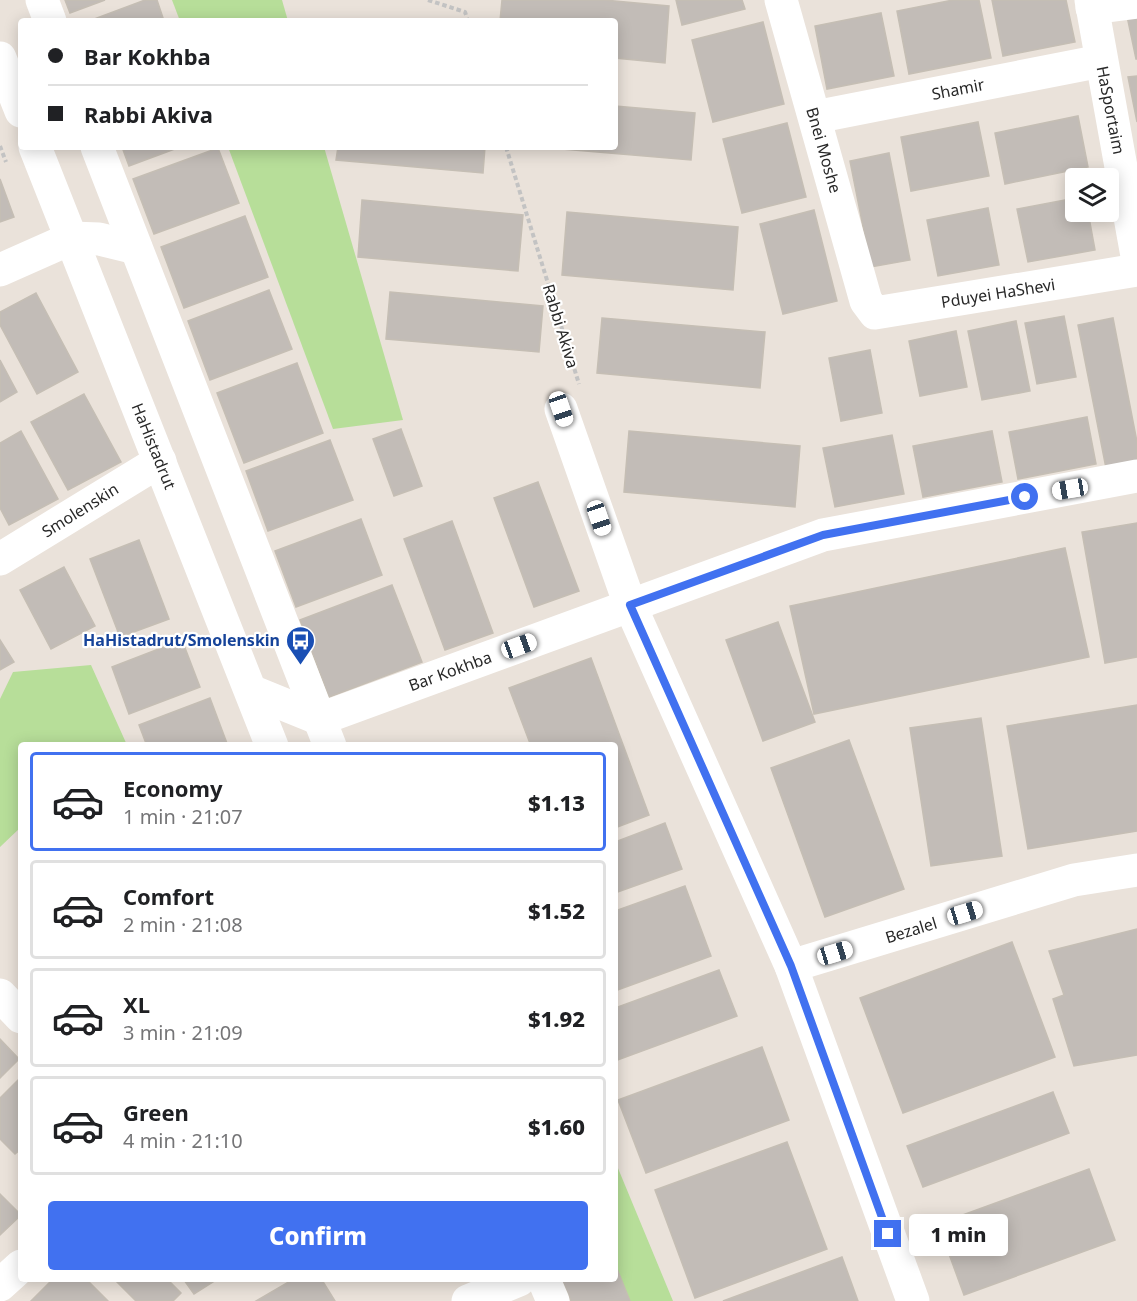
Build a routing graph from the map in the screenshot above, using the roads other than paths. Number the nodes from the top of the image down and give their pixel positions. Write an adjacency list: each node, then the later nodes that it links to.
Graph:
1 (42, 0): 5 (street)
2 (781, 0): 9 (street, Bnei Moshe)
3 (1137, 2): 4 (street)
4 (1091, 4): 7 (street, HaSportaim)
5 (49, 18)
6 (0, 58): 8 (street)
7 (1101, 61): 9 (street, Shamir); 12 (street, HaSportaim)
8 (18, 103)
9 (815, 117): 18 (street, Bnei Moshe)
10 (36, 150): 13 (street, HaHistadrut)
11 (98, 150): 14 (street)
12 (1129, 155): 15 (street, HaSportaim)
13 (72, 238): 14 (street); 16 (street); 20 (street, HaHistadrut)
14 (136, 248): 25 (street)
15 (1137, 256)
16 (0, 270)
17 (1137, 270): 18 (street, Pduyei HaShevi)
18 (866, 301)
19 (561, 409): 23 (street)
20 (160, 461): 22 (street, Smolenskin); 24 (street, HaHistadrut)
21 (1137, 476): 23 (street, Bar Kokhba)
22 (0, 559)
23 (630, 605): 25 (street, Bar Kokhba); 28 (street)
24 (250, 691): 25 (street); 26 (street, HaHistadrut)
25 (325, 732)
26 (270, 742)
27 (1137, 870): 28 (street, Bezalel)
28 (791, 966): 35 (street)
29 (0, 995): 30 (street)
30 (18, 1014)
31 (18, 1269): 33 (street)
32 (545, 1282): 34 (street)
33 (0, 1284)
34 (553, 1301)
35 (913, 1301)

